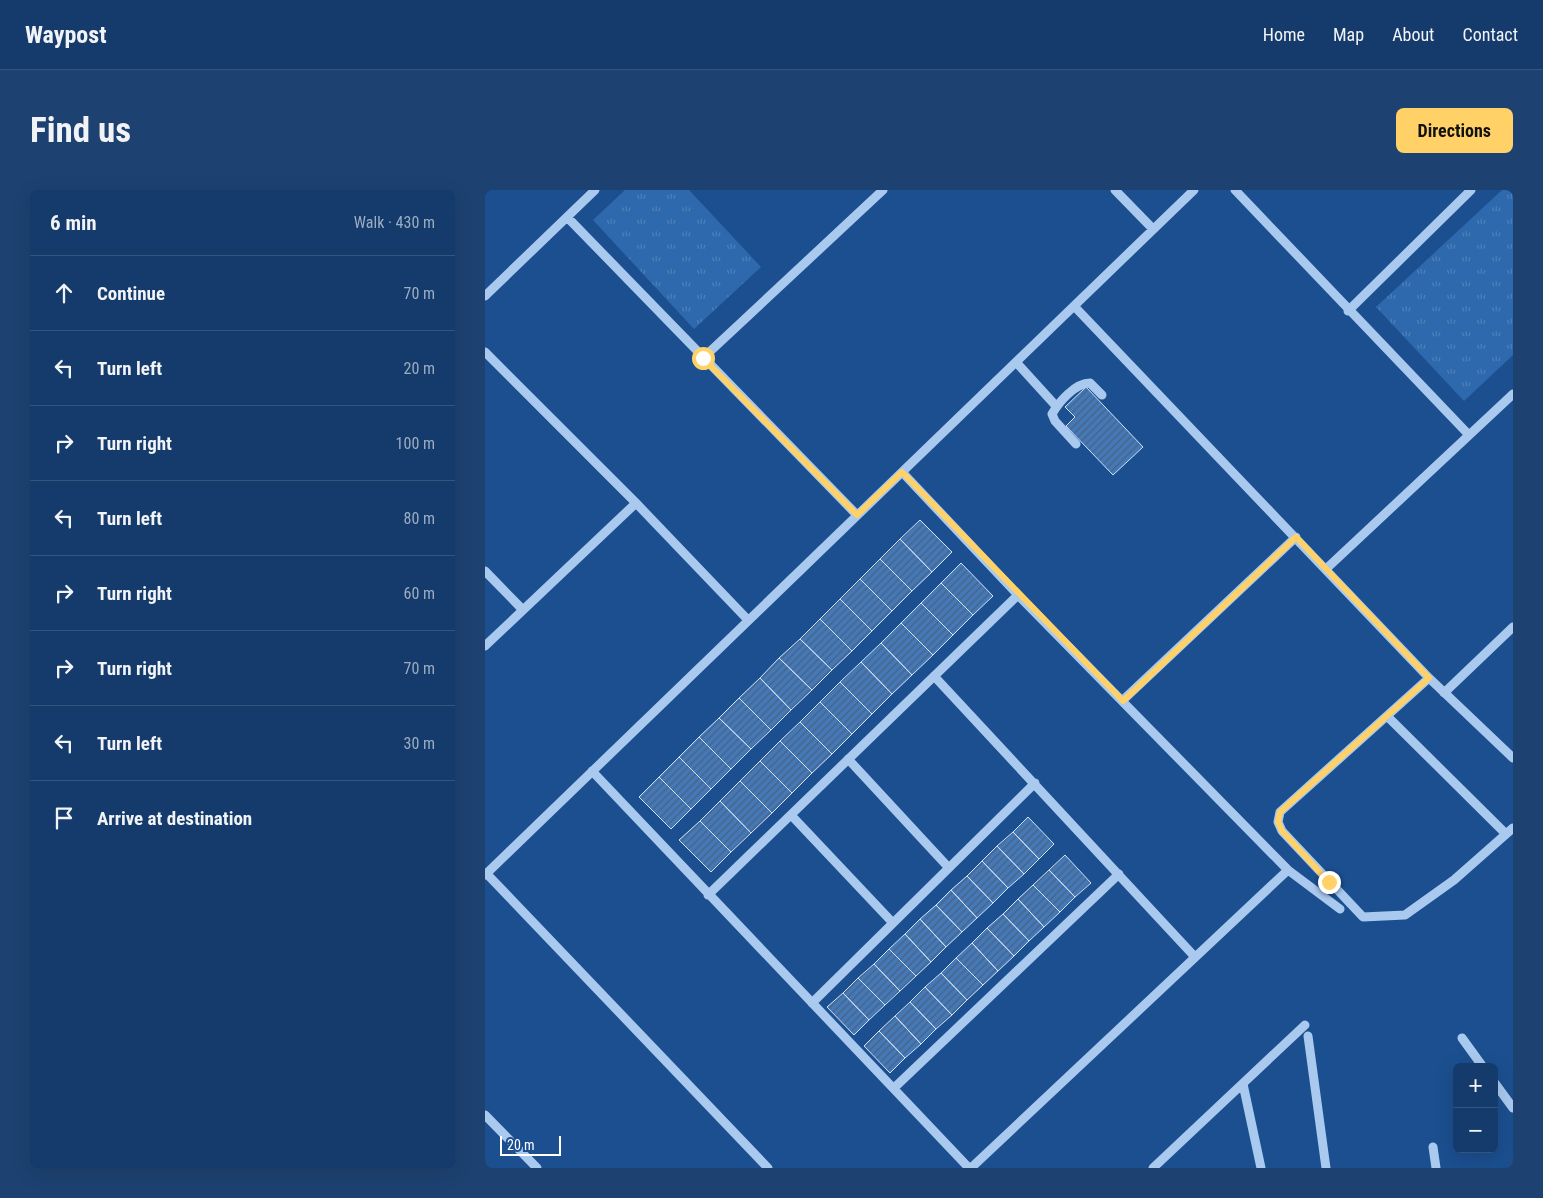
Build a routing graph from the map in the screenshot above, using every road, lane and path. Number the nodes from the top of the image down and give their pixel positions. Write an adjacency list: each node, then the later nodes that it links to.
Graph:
1 (595, 190): 7 (street)
2 (883, 190): 13 (street)
3 (1115, 190): 8 (street)
4 (1194, 190): 8 (street)
5 (1235, 190): 11 (street)
6 (1471, 190): 11 (street)
7 (567, 217): 9 (street); 13 (street)
8 (1153, 229): 10 (street)
9 (485, 296)
10 (1074, 306): 14 (street); 23 (street)
11 (1348, 311): 18 (street)
12 (485, 352): 21 (street)
13 (703, 358): 22 (street)
14 (1016, 362): 17 (street); 20 (street)
15 (1513, 394): 18 (street)
16 (1102, 395): 17 (street)
17 (1056, 406): 19 (street)
18 (1469, 435): 24 (street)
19 (1076, 444)
20 (902, 472): 22 (street); 26 (street)
21 (636, 503): 27 (street); 28 (street)
22 (857, 515): 28 (street)
23 (1296, 537): 24 (street); 34 (street)
24 (1326, 569): 32 (street)
25 (485, 572): 27 (street)
26 (1019, 595): 31 (street); 34 (street)
27 (523, 610): 30 (street)
28 (748, 620): 38 (street)
29 (1513, 627): 33 (street)
30 (485, 646)
31 (934, 676): 37 (street); 39 (street)
32 (1429, 678): 33 (street); 35 (street)
33 (1444, 693): 36 (street)
34 (1123, 701): 43 (street)
35 (1388, 717): 41 (street); 41 (street)
36 (1513, 758)
37 (849, 759): 40 (street); 42 (street)
38 (592, 771): 44 (street); 46 (street)
39 (1035, 784): 42 (street); 45 (street)
40 (791, 815): 46 (street); 48 (street)
41 (1509, 831)
42 (949, 868): 48 (street)
43 (1288, 870): 47 (street); 49 (street)
44 (486, 874): 62 (street)
45 (1119, 874): 49 (street); 57 (street)
46 (708, 895): 50 (street)
47 (1340, 909)
48 (893, 923): 50 (street)
49 (1195, 957): 63 (street)
50 (812, 1003): 57 (street)
51 (1305, 1025): 55 (street)
52 (1308, 1036): 66 (street)
53 (1462, 1038): 54 (street)
54 (1480, 1063)
55 (1243, 1084): 64 (street); 65 (street)
56 (1498, 1087): 58 (street)
57 (894, 1088): 63 (street)
58 (1513, 1108)
59 (485, 1115): 61 (street)
60 (1433, 1147): 67 (street)
61 (537, 1168)
62 (768, 1168)
63 (970, 1168)
64 (1153, 1168)
65 (1261, 1168)
66 (1326, 1168)
67 (1436, 1168)

